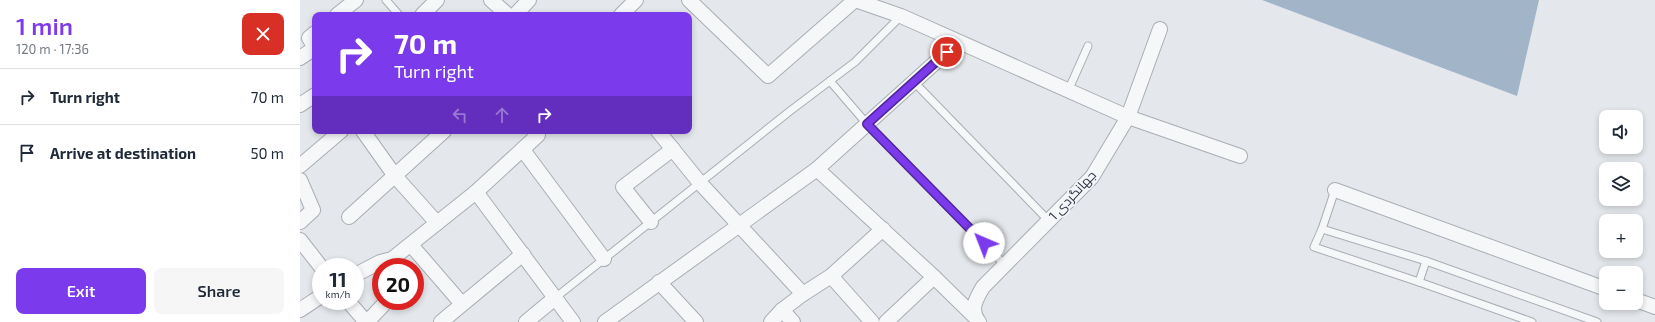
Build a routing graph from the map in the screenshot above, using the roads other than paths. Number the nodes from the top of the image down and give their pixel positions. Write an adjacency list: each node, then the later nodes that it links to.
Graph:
1 (356, 0): 8 (street)
2 (386, 0): 9 (lane)
3 (437, 0): 10 (street)
4 (491, 0): 11 (street)
5 (529, 0): 12 (street)
6 (636, 0): 13 (street)
7 (689, 0): 14 (street)
8 (341, 12)
9 (396, 12)
10 (425, 12)
11 (505, 12)
12 (518, 12)
13 (624, 12)
14 (901, 16): 16 (street); 20 (lane)
15 (1160, 29): 25 (street, جهانگردی 1)
16 (958, 42): 21 (street); 22 (street)
17 (1088, 46): 22 (lane)
18 (312, 50): 19 (street)
19 (300, 58)
20 (830, 80): 26 (lane); 39 (lane)
21 (914, 82): 26 (street); 43 (lane)
22 (1068, 91): 25 (street)
23 (312, 97): 24 (street)
24 (300, 105)
25 (1128, 117): 34 (street); 43 (street, جهانگردی 1)
26 (867, 124): 36 (street); 56 (lane)
27 (337, 134): 35 (street)
28 (365, 134): 37 (street)
29 (441, 134): 37 (street)
30 (537, 134): 33 (street)
31 (660, 134): 32 (street)
32 (673, 149): 39 (street); 45 (street)
33 (523, 150): 41 (street); 54 (street)
34 (1240, 156)
35 (300, 166)
36 (817, 169): 47 (street); 48 (street)
37 (395, 176): 42 (street); 46 (street)
38 (300, 180): 44 (street)
39 (700, 183): 45 (lane); 47 (street)
40 (1335, 190): 49 (lane); 62 (street)
41 (476, 192): 46 (street); 52 (street)
42 (349, 217)
43 (1049, 221): 56 (street, جهانگردی 1)
44 (300, 222)
45 (651, 222): 54 (lane)
46 (437, 223): 51 (street)
47 (739, 225): 60 (street); 63 (street)
48 (883, 229): 58 (street); 59 (street)
49 (1322, 229): 55 (lane); 61 (lane)
50 (300, 240): 53 (street)
51 (411, 246): 57 (street); 67 (street)
52 (522, 254): 64 (street); 67 (street)
53 (314, 258)
54 (604, 259): 64 (lane)
55 (1426, 261): 61 (lane); 85 (lane)
56 (1005, 265): 73 (street, جهانگردی 1)
57 (364, 270)
58 (831, 276): 63 (street); 82 (street)
59 (934, 277): 73 (street); 83 (street)
60 (659, 282): 74 (street); 79 (street)
61 (1419, 282): 84 (lane)
62 (1599, 287)
63 (803, 294): 72 (street)
64 (555, 298): 77 (street); 78 (street)
65 (312, 302): 69 (street)
66 (1643, 303): 68 (street)
67 (462, 304): 76 (street)
68 (1655, 307)
69 (300, 310)
70 (356, 310): 75 (street)
71 (378, 310): 75 (street)
72 (782, 310): 80 (street); 81 (street)
73 (977, 320)
74 (609, 321)
75 (366, 322)
76 (441, 322)
77 (526, 322)
78 (573, 322)
79 (696, 322)
80 (771, 322)
81 (793, 322)
82 (872, 322)
83 (886, 322)
84 (1532, 322)
85 (1597, 322)

